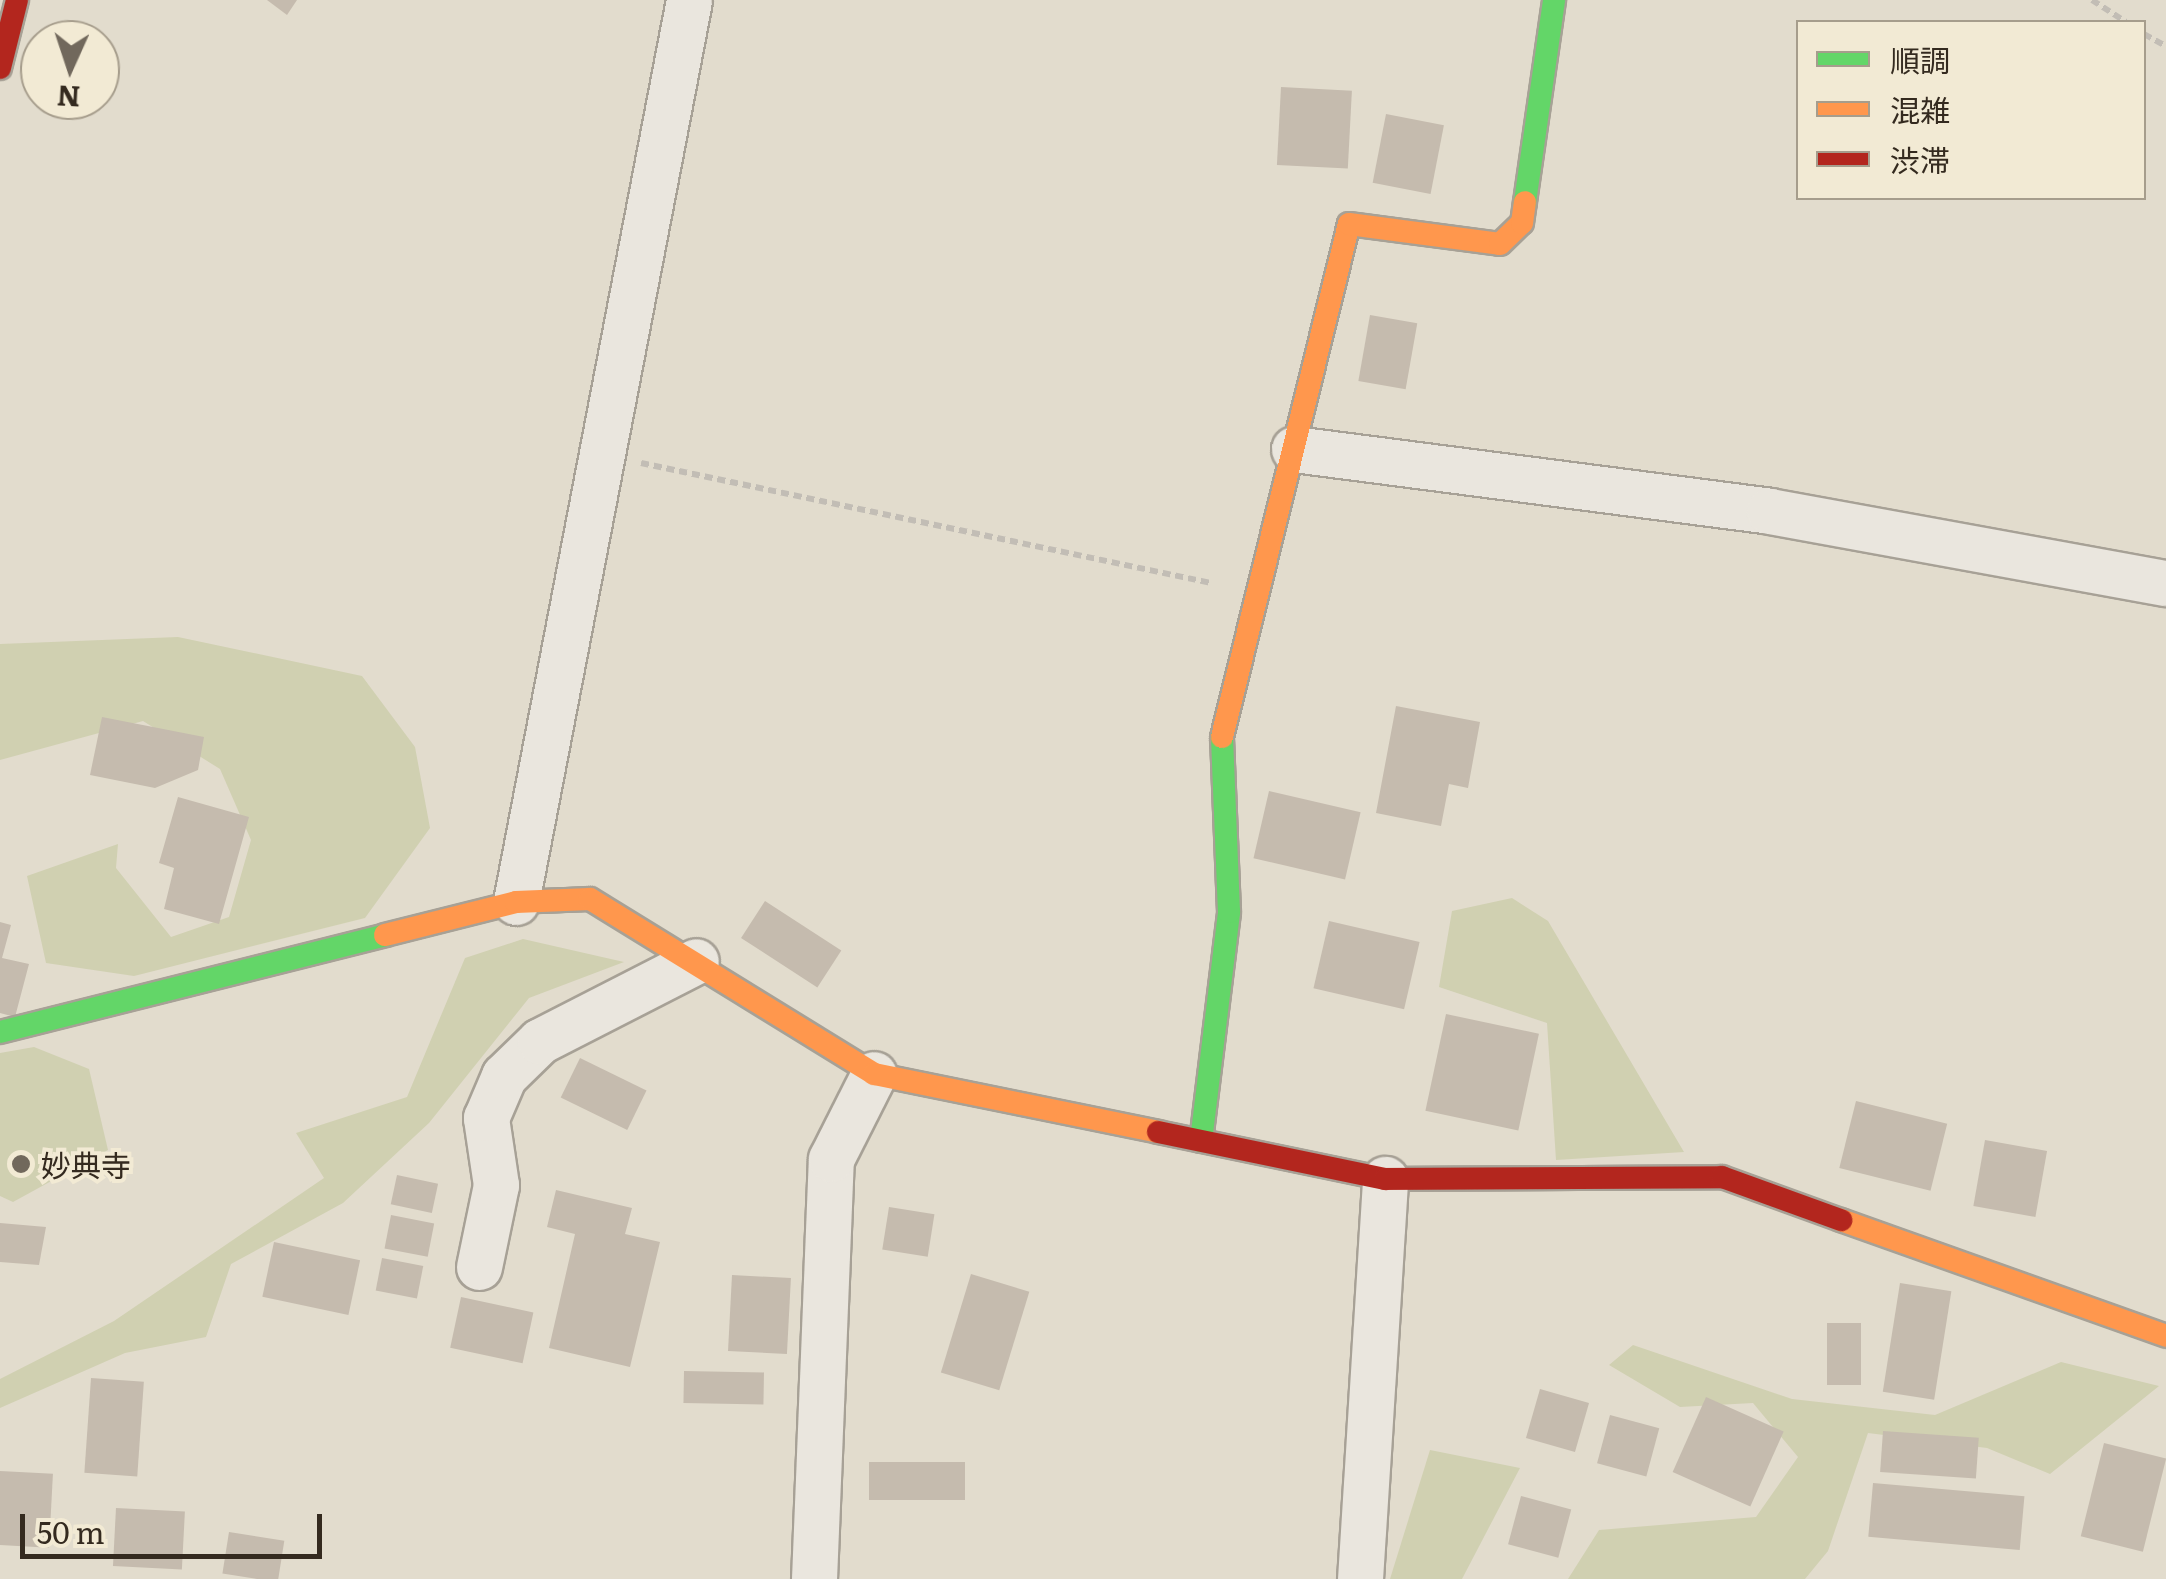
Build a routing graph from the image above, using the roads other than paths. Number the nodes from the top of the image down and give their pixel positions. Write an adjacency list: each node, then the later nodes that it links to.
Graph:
1 (17, 0): 4 (street)
2 (687, 0): 7 (street)
3 (1554, 0): 5 (street)
4 (0, 68)
5 (1294, 448): 6 (street); 11 (street)
6 (2166, 583)
7 (516, 902): 8 (street); 9 (street)
8 (696, 960): 10 (street); 13 (street)
9 (0, 1032)
10 (874, 1074): 11 (street); 15 (street)
11 (1201, 1141): 12 (street)
12 (1385, 1179): 14 (street); 16 (street)
13 (479, 1267)
14 (2166, 1336)
15 (814, 1579)
16 (1360, 1579)

